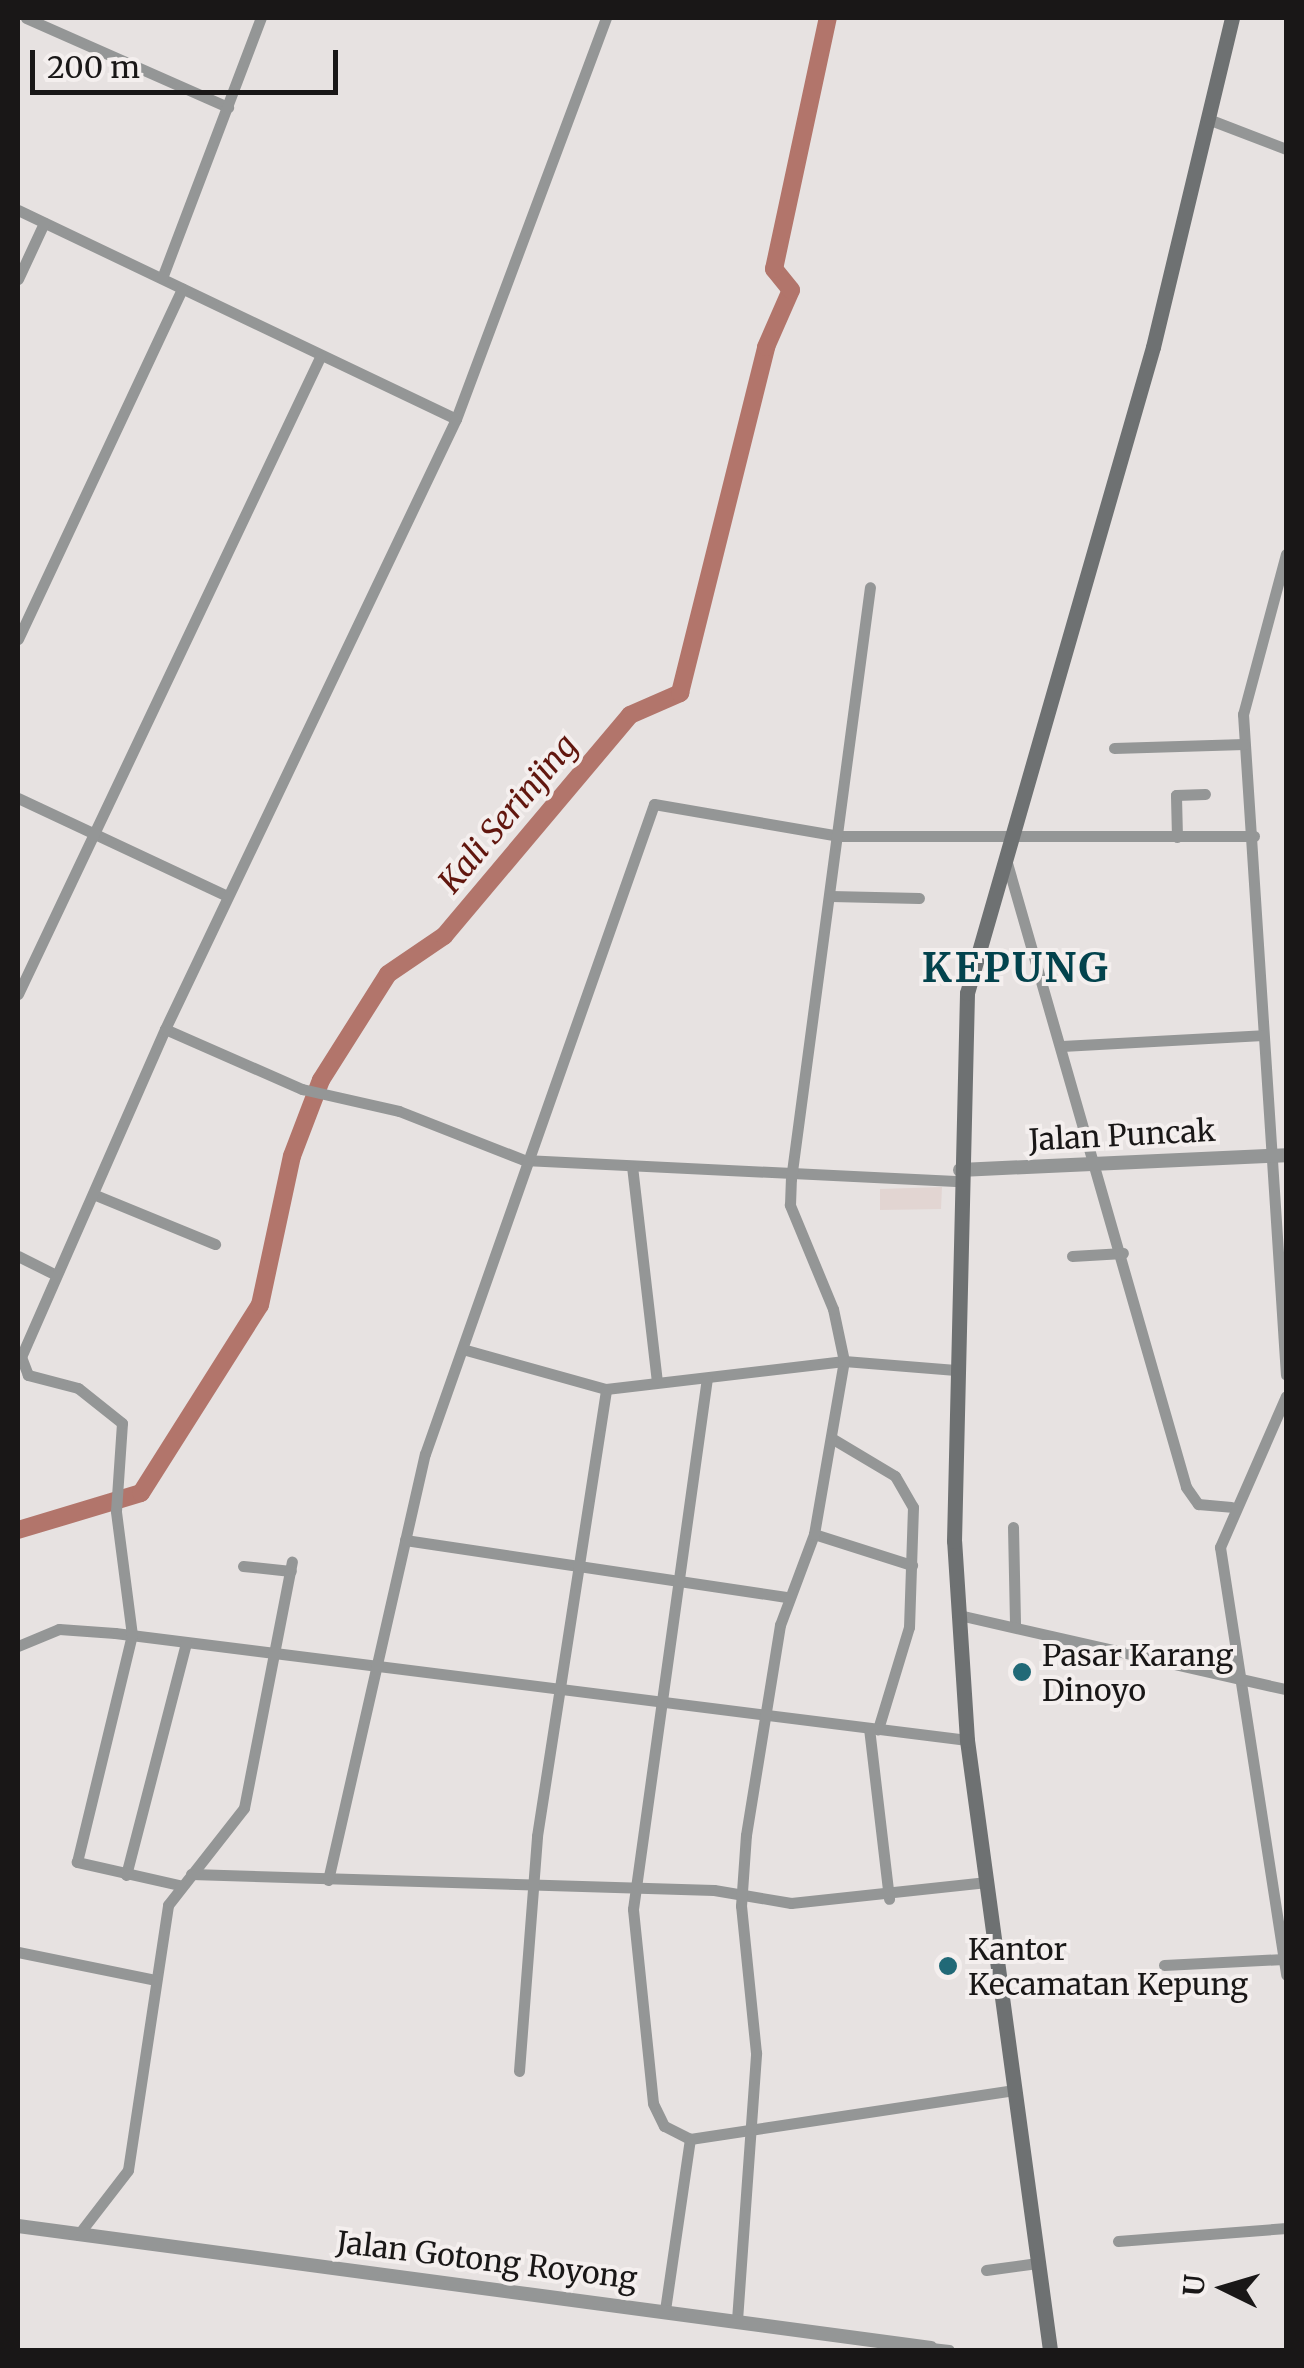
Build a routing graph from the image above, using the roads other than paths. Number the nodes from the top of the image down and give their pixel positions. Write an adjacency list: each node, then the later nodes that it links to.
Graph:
1 (26, 18): 5 (street)
2 (261, 18): 5 (street)
3 (606, 18): 14 (street)
4 (1232, 18): 6 (main road)
5 (228, 107): 10 (street)
6 (1208, 119): 7 (street); 26 (main road)
7 (1286, 149)
8 (18, 210): 9 (street)
9 (44, 223): 10 (street); 11 (street)
10 (162, 278): 12 (street)
11 (18, 279)
12 (182, 289): 13 (street); 17 (street)
13 (320, 357): 14 (street); 22 (street)
14 (456, 420): 27 (street)
15 (1286, 554): 18 (street)
16 (870, 588): 23 (street)
17 (18, 639)
18 (1244, 744): 19 (street); 25 (street)
19 (1114, 748)
20 (1205, 794): 24 (street)
21 (18, 798): 22 (street)
22 (90, 834): 27 (street); 30 (street)
23 (844, 836): 26 (street); 28 (street); 35 (street)
24 (1177, 836): 25 (street); 26 (street)
25 (1254, 836): 32 (street)
26 (1006, 845): 33 (street); 38 (main road)
27 (228, 896): 31 (street)
28 (838, 897): 29 (street); 39 (street)
29 (920, 898)
30 (18, 994)
31 (164, 1030): 35 (street); 40 (street)
32 (1263, 1035): 33 (street); 34 (street)
33 (1062, 1046): 36 (street)
34 (1280, 1156): 36 (street, Jalan Puncak); 49 (street)
35 (524, 1159): 37 (street); 46 (street)
36 (1099, 1164): 38 (street, Jalan Puncak); 42 (street)
37 (632, 1166): 39 (street); 51 (street)
38 (960, 1176): 39 (street); 48 (main road)
39 (798, 1179): 47 (street)
40 (93, 1194): 41 (street); 45 (street)
41 (215, 1244)
42 (1123, 1253): 44 (street); 55 (street)
43 (18, 1256): 45 (street)
44 (1072, 1256)
45 (54, 1274): 66 (street)
46 (466, 1350): 52 (street); 58 (street)
47 (844, 1361): 48 (street); 50 (street); 54 (street)
48 (956, 1370): 64 (main road)
49 (1286, 1375)
50 (707, 1378): 51 (street); 62 (street)
51 (656, 1382): 52 (street)
52 (606, 1388): 59 (street)
53 (1286, 1396): 55 (street)
54 (833, 1439): 57 (street); 60 (street)
55 (1231, 1507): 71 (street)
56 (1013, 1527): 65 (street)
57 (814, 1534): 60 (street); 63 (street)
58 (405, 1540): 59 (street); 70 (street)
59 (575, 1564): 62 (street); 73 (street)
60 (912, 1565): 76 (street)
61 (244, 1566): 69 (street)
62 (684, 1579): 63 (street); 74 (street)
63 (788, 1597): 75 (street)
64 (959, 1615): 65 (street); 77 (main road)
65 (1015, 1626): 71 (street)
66 (132, 1634): 67 (street); 68 (street); 79 (street)
67 (186, 1642): 69 (street); 79 (street)
68 (18, 1646)
69 (278, 1654): 70 (street); 78 (street)
70 (381, 1670): 73 (street); 80 (street)
71 (1243, 1678): 72 (street); 88 (street)
72 (1286, 1689)
73 (558, 1694): 74 (street); 83 (street)
74 (664, 1703): 75 (street); 84 (street)
75 (765, 1715): 76 (street); 85 (street)
76 (874, 1728): 77 (street); 86 (street)
77 (967, 1740): 81 (main road)
78 (191, 1874): 80 (street); 82 (street)
79 (126, 1875): 82 (street)
80 (328, 1880): 83 (street)
81 (987, 1882): 86 (street); 93 (main road)
82 (179, 1886): 91 (street)
83 (532, 1886): 84 (street); 92 (street)
84 (634, 1888): 85 (street); 95 (street)
85 (741, 1896): 86 (street); 94 (street)
86 (889, 1899)
87 (18, 1952): 91 (street)
88 (1284, 1958): 89 (street); 90 (street)
89 (1164, 1965)
90 (1286, 1976)
91 (151, 1979): 98 (street)
92 (519, 2071)
93 (1014, 2090): 94 (street); 100 (main road)
94 (754, 2132): 95 (street); 103 (street)
95 (690, 2139): 102 (street)
96 (18, 2226): 98 (street, Jalan Gotong Royong)
97 (1286, 2228): 99 (street)
98 (78, 2234): 102 (street, Jalan Gotong Royong)
99 (1118, 2241)
100 (1038, 2263): 101 (street); 105 (main road)
101 (986, 2270)
102 (665, 2310): 103 (street, Jalan Gotong Royong)
103 (737, 2320): 104 (street, Jalan Gotong Royong)
104 (942, 2349)
105 (1050, 2350)

